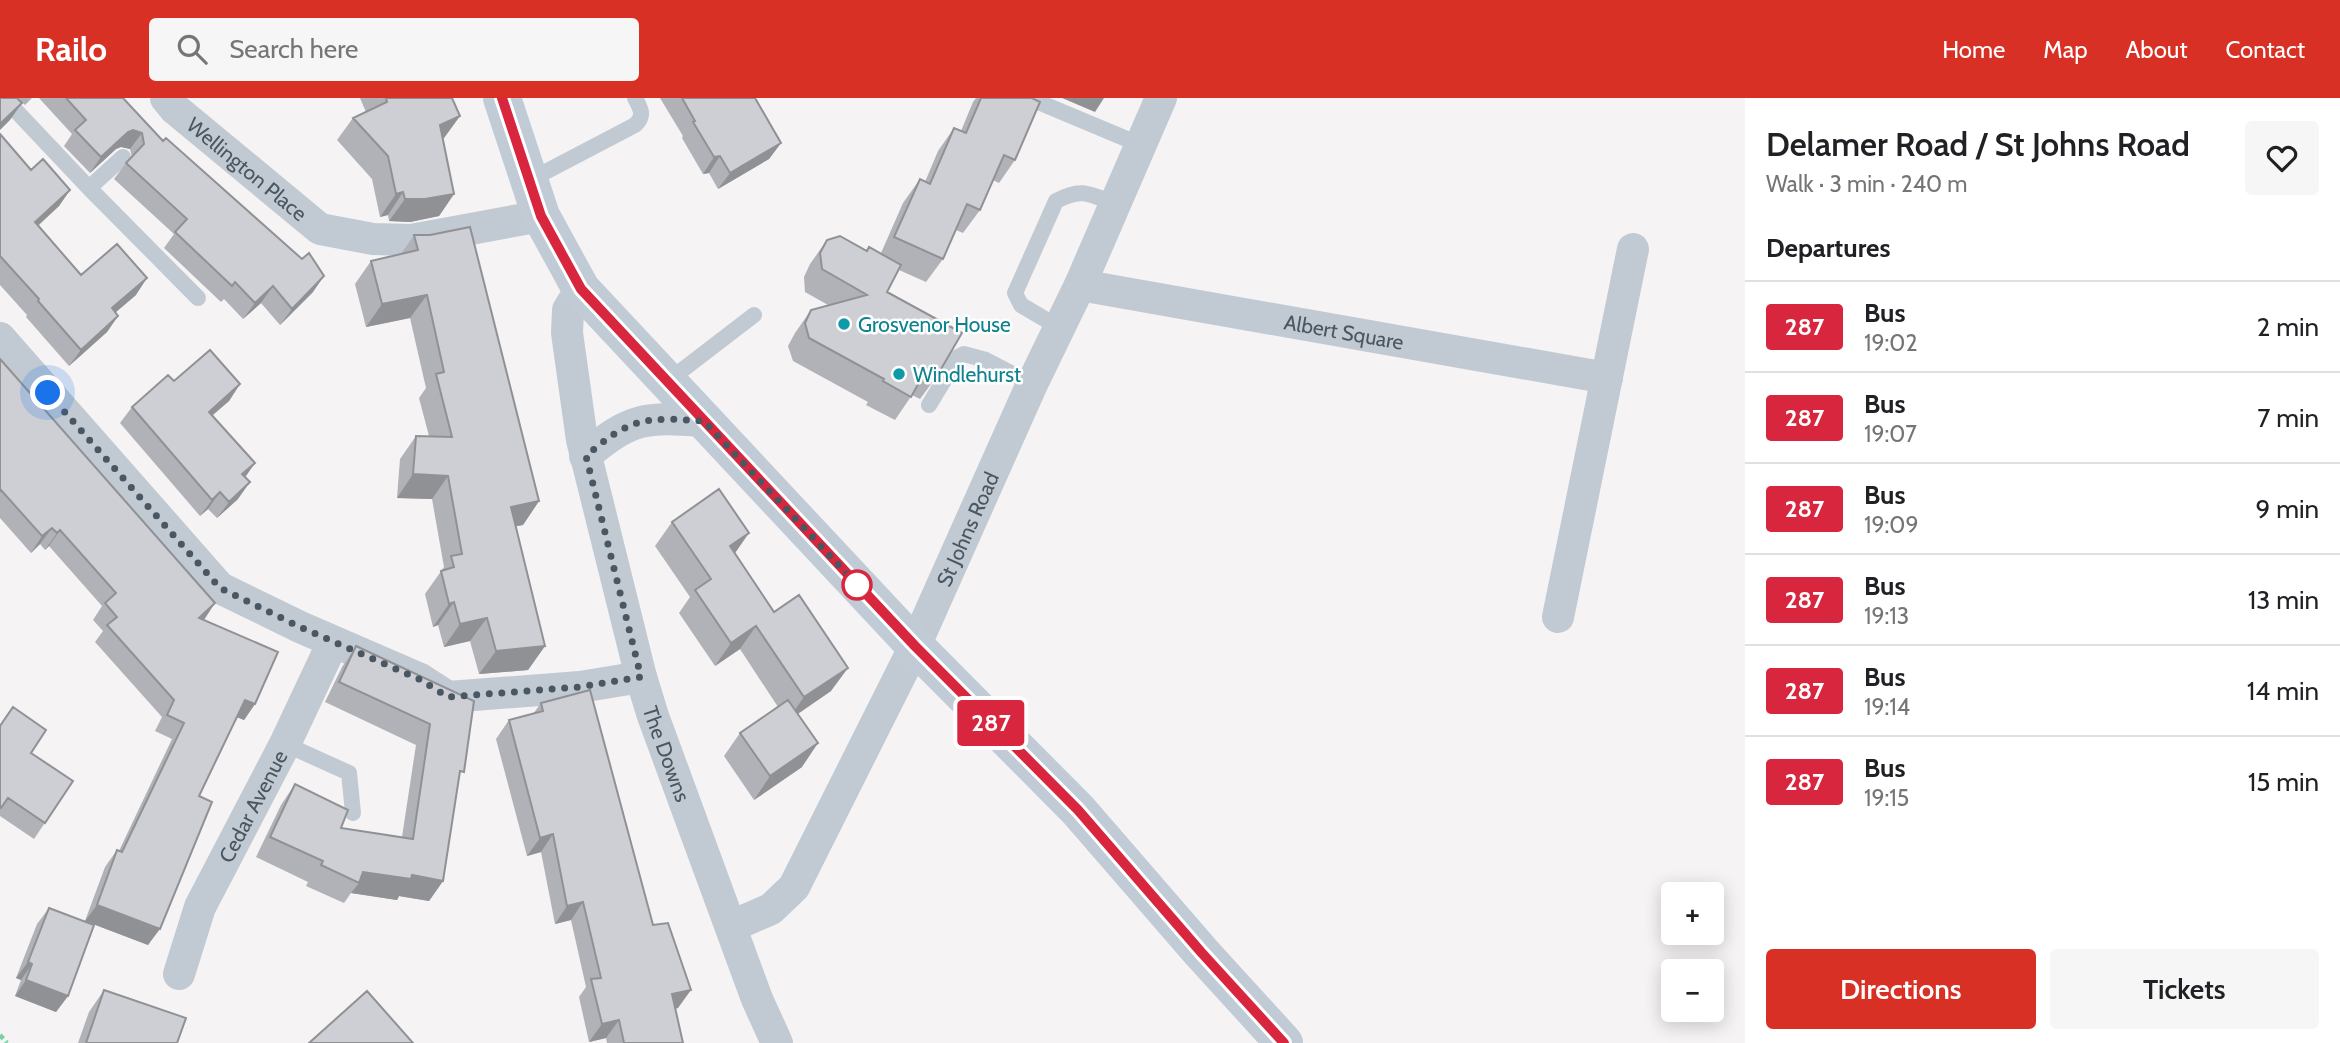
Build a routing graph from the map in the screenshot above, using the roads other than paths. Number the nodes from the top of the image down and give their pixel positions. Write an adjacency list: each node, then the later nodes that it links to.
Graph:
1 (4, 98): 9 (lane)
2 (166, 98): 10 (street, Wellington Place)
3 (635, 98): 10 (lane)
4 (1030, 98): 7 (lane)
5 (1161, 98): 7 (street, St Johns Road)
6 (507, 103): 10 (street)
7 (1141, 145): 11 (street, St Johns Road)
8 (123, 157): 9 (lane)
9 (89, 188): 15 (lane)
10 (535, 198): 14 (street)
11 (1115, 204): 13 (street, St Johns Road); 17 (lane)
12 (1633, 249): 19 (street)
13 (1080, 285): 17 (street, St Johns Road); 19 (street, Albert Square)
14 (581, 289): 20 (street); 24 (street, The Downs)
15 (198, 298)
16 (754, 315): 20 (lane)
17 (1059, 328): 21 (street, St Johns Road)
18 (0, 338): 26 (street)
19 (1607, 378): 25 (street)
20 (666, 383): 23 (street)
21 (1032, 384): 22 (lane); 27 (street, St Johns Road)
22 (929, 405)
23 (704, 421): 24 (street); 27 (street)
24 (586, 456): 28 (street, The Downs)
25 (1558, 617)
26 (333, 642): 28 (street); 29 (street, Cedar Avenue)
27 (915, 646): 31 (street, St Johns Road); 34 (street)
28 (641, 677): 31 (street, The Downs)
29 (285, 744): 30 (lane); 32 (street, Cedar Avenue)
30 (354, 813)
31 (732, 926): 33 (street, The Downs)
32 (179, 974)
33 (777, 1043)
34 (1284, 1043)

